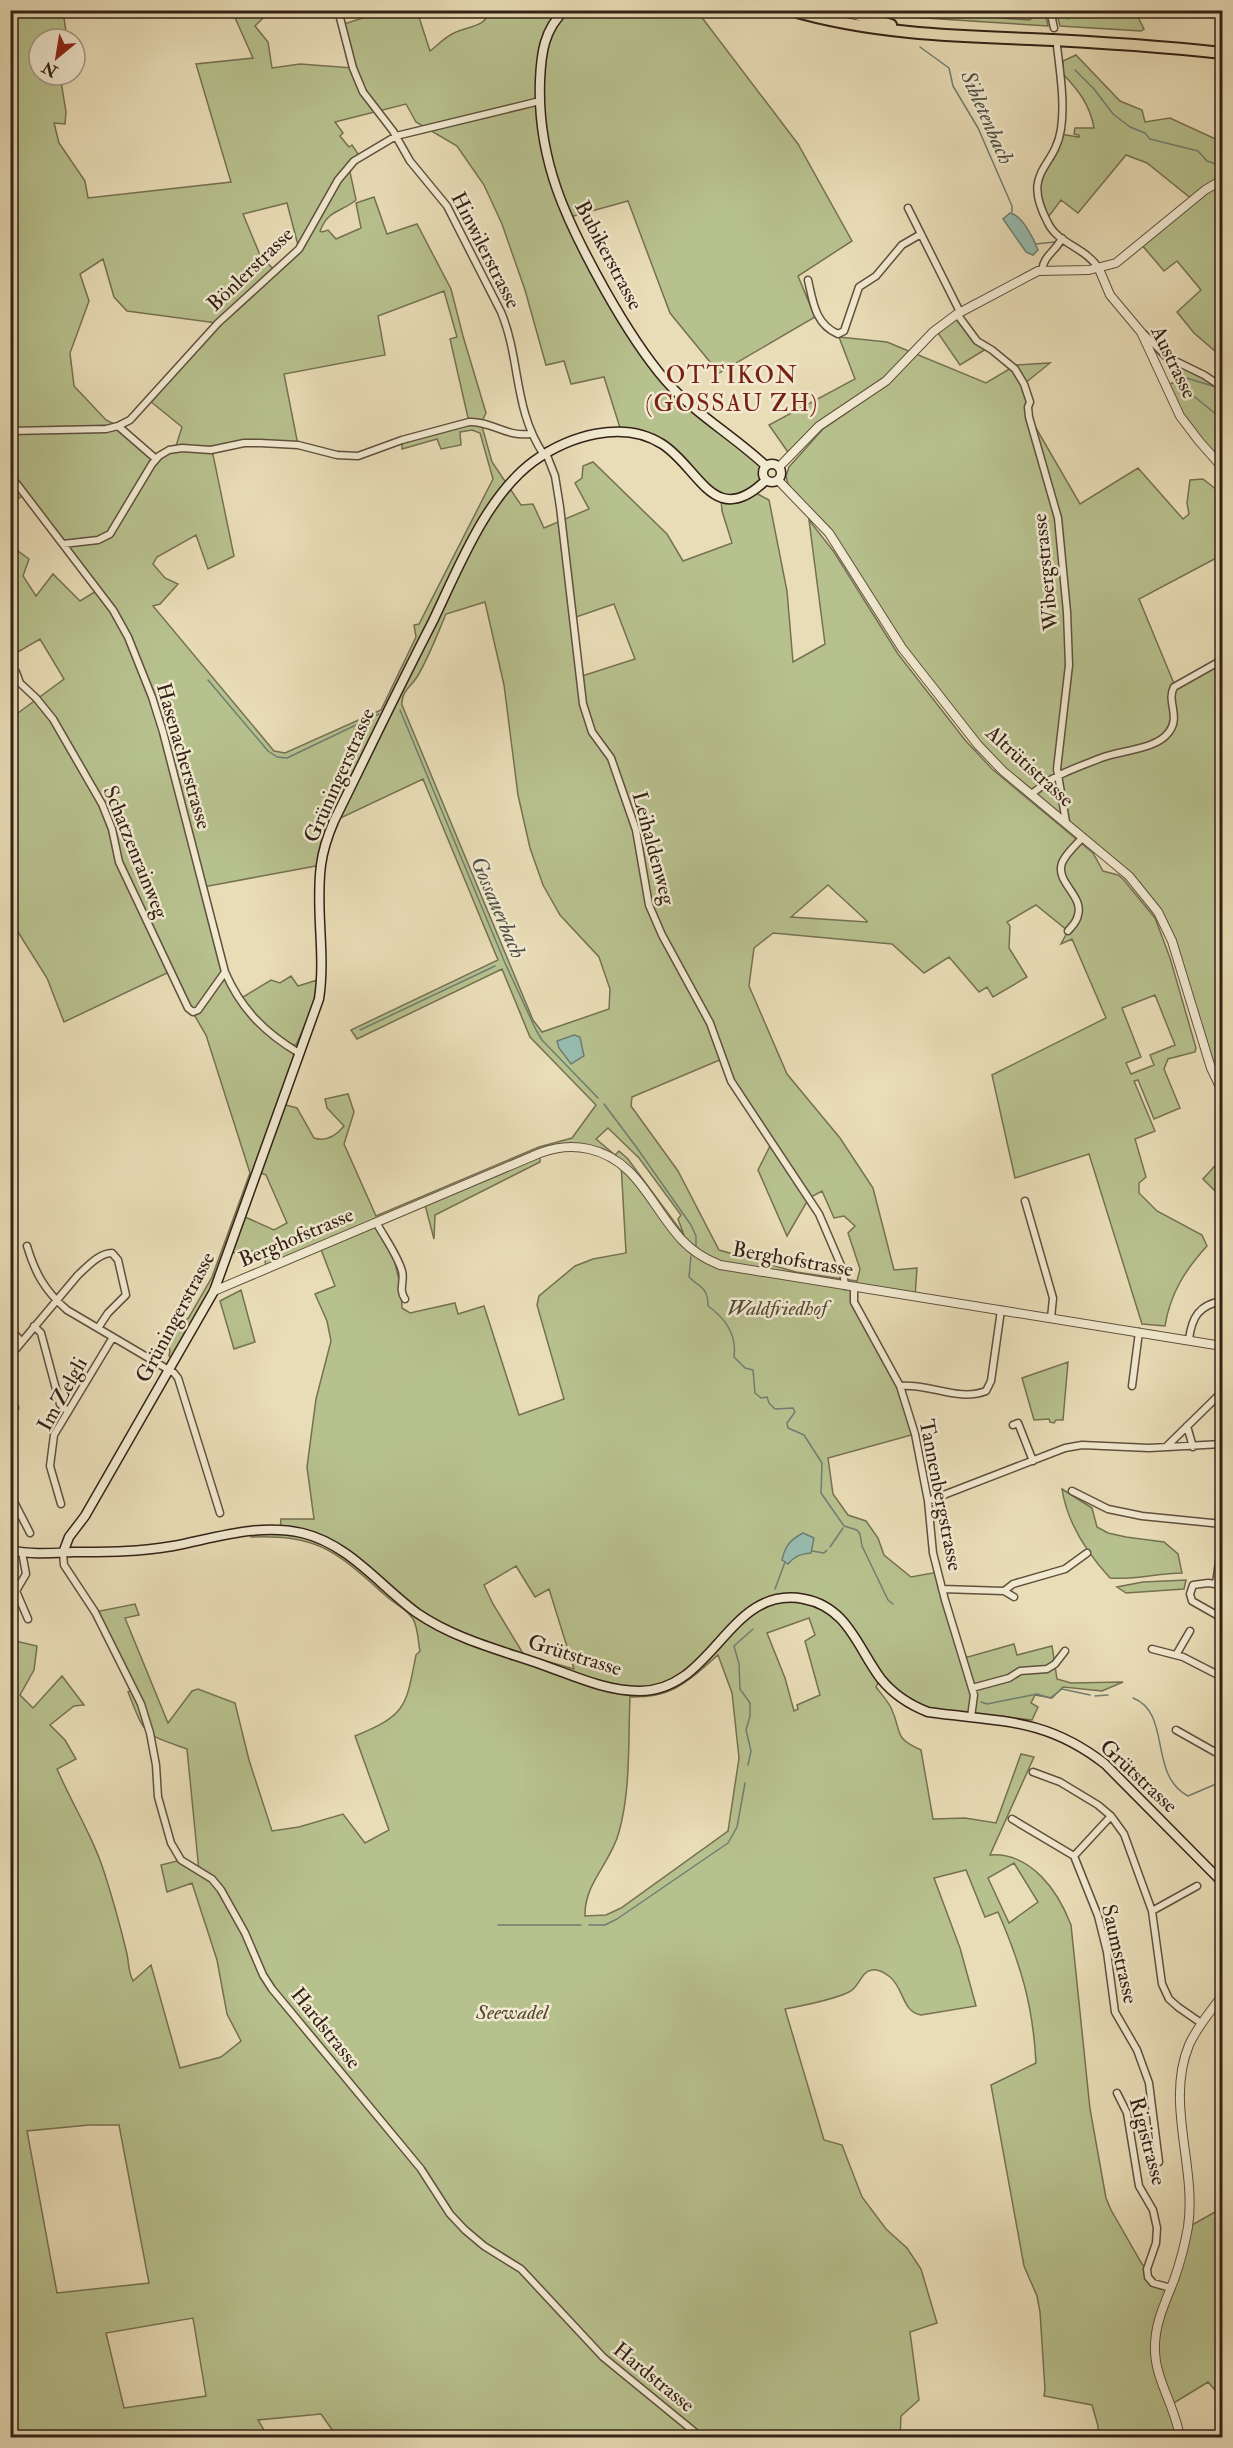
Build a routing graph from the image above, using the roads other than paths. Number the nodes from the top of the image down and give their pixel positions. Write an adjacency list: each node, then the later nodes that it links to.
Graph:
1 (338, 10): 13 (street, Hinwilerstrasse)
2 (565, 10): 12 (main road, Bubikerstrasse)
3 (790, 10): 11 (highway)
4 (812, 10): 7 (highway)
5 (843, 10): 7 (highway)
6 (1050, 10): 8 (street)
7 (891, 25): 10 (highway)
8 (1054, 28)
9 (1057, 46): 17 (street)
10 (1222, 47)
11 (1222, 53)
12 (540, 101): 13 (street, Bönlerstrasse); 29 (main road, Bubikerstrasse)
13 (396, 136): 24 (street, Bönlerstrasse); 26 (street, Hinwilerstrasse)
14 (1222, 180): 18 (street)
15 (908, 208): 16 (street, Wibergstrasse)
16 (921, 234): 20 (street); 21 (street, Wibergstrasse)
17 (1062, 238): 18 (street); 19 (street)
18 (1099, 269): 19 (street); 22 (street, Austrasse)
19 (1042, 270): 21 (street)
20 (808, 280)
21 (958, 313): 30 (street); 38 (street, Wibergstrasse)
22 (1141, 332): 23 (street); 31 (street, Austrasse)
23 (1222, 387)
24 (118, 426): 25 (street); 28 (street)
25 (10, 431)
26 (530, 434): 27 (street, Hinwilerstrasse); 28 (street)
27 (545, 454): 33 (main road, Grüningerstrasse); 44 (main road, Grüningerstrasse); 49 (street, Leihaldenweg)
28 (156, 459): 35 (street)
29 (766, 466): 30 (main road); 33 (main road)
30 (779, 467): 34 (main road)
31 (1222, 467)
32 (10, 475): 35 (street, Hasenacherstrasse)
33 (766, 480): 34 (main road)
34 (778, 480): 39 (street, Altrütistrasse)
35 (63, 544): 43 (street, Hasenacherstrasse)
36 (1222, 660): 38 (street)
37 (10, 668): 43 (street, Schatzenrainweg)
38 (1058, 776): 39 (street); 40 (street, Wibergstrasse)
39 (1031, 794): 40 (street, Altrütistrasse)
40 (1066, 822): 41 (street, Altrütistrasse)
41 (1083, 837): 42 (street); 45 (street, Altrütistrasse)
42 (1068, 932)
43 (225, 972): 44 (street, Hasenacherstrasse)
44 (299, 1053): 51 (main road, Grüningerstrasse)
45 (1222, 1091)
46 (1025, 1201): 56 (street)
47 (376, 1222): 49 (street, Berghofstrasse); 51 (street, Berghofstrasse); 52 (street)
48 (27, 1246): 53 (street)
49 (845, 1286): 50 (street, Berghofstrasse)
50 (854, 1287): 55 (street, Berghofstrasse); 67 (street, Tannenbergstrasse)
51 (214, 1291): 66 (main road, Grüningerstrasse)
52 (405, 1299)
53 (55, 1300): 57 (street); 58 (street); 58 (street)
54 (1222, 1301): 62 (street)
55 (1001, 1310): 56 (street, Berghofstrasse); 67 (street)
56 (1051, 1318): 60 (street, Berghofstrasse)
57 (34, 1326): 63 (street); 72 (street)
58 (98, 1328): 61 (street)
59 (10, 1329): 63 (street)
60 (1138, 1332): 62 (street, Berghofstrasse); 68 (street)
61 (113, 1337): 66 (street); 72 (street, Im Zelgli)
62 (1189, 1340): 64 (street, Berghofstrasse)
63 (21, 1341): 65 (street)
64 (1222, 1346)
65 (10, 1356)
66 (168, 1370): 83 (street); 89 (main road, Grüningerstrasse)
67 (900, 1386): 81 (street, Tannenbergstrasse)
68 (1132, 1386)
69 (1222, 1392): 74 (street)
70 (10, 1396): 71 (street)
71 (15, 1408)
72 (68, 1412): 82 (street, Im Zelgli)
73 (1013, 1425): 78 (street)
74 (1187, 1426): 76 (street); 77 (street)
75 (1222, 1444): 77 (street)
76 (1165, 1447): 77 (street); 78 (street)
77 (1192, 1447)
78 (1033, 1461): 81 (street)
79 (1072, 1491): 84 (street)
80 (10, 1494): 85 (street)
81 (928, 1501): 92 (street, Tannenbergstrasse)
82 (61, 1504)
83 (220, 1513)
84 (1222, 1524)
85 (30, 1533)
86 (1222, 1539): 91 (street)
87 (10, 1550): 88 (main road)
88 (22, 1552): 89 (main road); 96 (street)
89 (63, 1552): 103 (main road, Grütstrasse); 118 (street, Hardstrasse)
90 (1087, 1554): 93 (street)
91 (1219, 1584): 95 (street)
92 (942, 1590): 93 (street); 102 (street, Tannenbergstrasse)
93 (1004, 1590): 94 (street)
94 (1014, 1597)
95 (1222, 1618)
96 (28, 1619)
97 (1190, 1631): 100 (street)
98 (1152, 1649): 100 (street)
99 (1065, 1651): 102 (street)
100 (1176, 1655): 101 (street)
101 (1222, 1677)
102 (972, 1688): 103 (street, Tannenbergstrasse)
103 (971, 1717): 110 (main road, Grütstrasse)
104 (1176, 1730): 105 (street)
105 (1222, 1754)
106 (1033, 1772): 107 (street)
107 (1111, 1816): 109 (street); 112 (street)
108 (1012, 1819): 109 (street)
109 (1074, 1856): 116 (street, Saumstrasse)
110 (1222, 1882)
111 (1197, 1886): 112 (street)
112 (1152, 1911): 114 (street)
113 (1222, 1996): 114 (street)
114 (1201, 2023): 117 (street)
115 (1117, 2093): 117 (street, Rigistrasse)
116 (1159, 2162)
117 (1171, 2288): 119 (street)
118 (702, 2438)
119 (1180, 2438)

